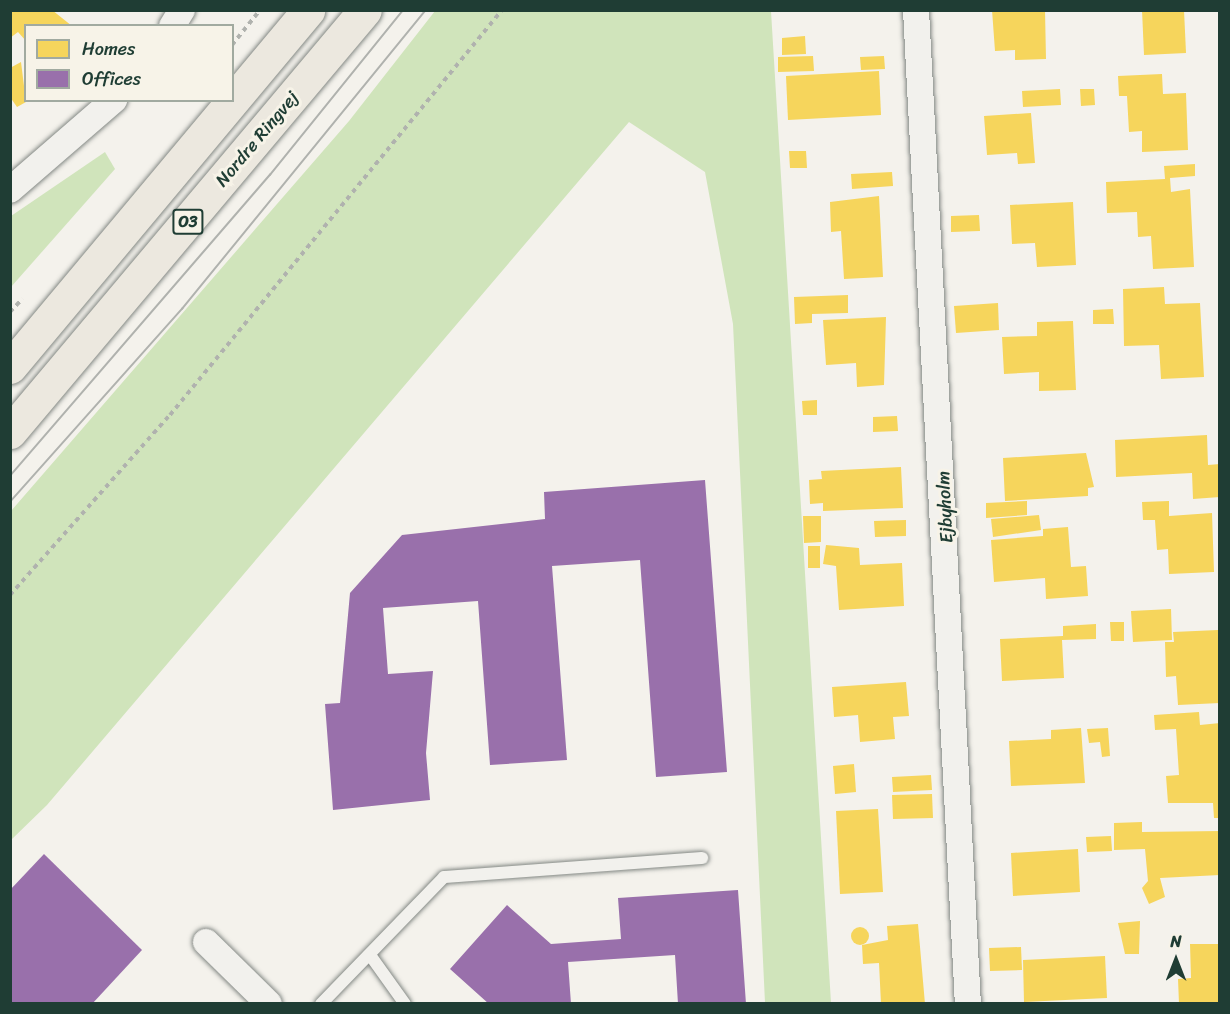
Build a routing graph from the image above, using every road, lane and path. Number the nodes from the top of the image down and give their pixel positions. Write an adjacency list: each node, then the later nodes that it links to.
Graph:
1 (182, 10): 7 (street)
2 (261, 10): 8 (path)
3 (308, 10): 9 (main road, O3)
4 (365, 10): 14 (main road, Nordre Ringvej / O3)
5 (502, 10): 15 (path)
6 (916, 10): 22 (street, Ejbyholm)
7 (173, 24)
8 (234, 43)
9 (234, 99)
10 (112, 102): 12 (street)
11 (231, 102): 13 (main road, O3)
12 (10, 190)
13 (10, 367)
14 (10, 432)
15 (10, 595)
16 (702, 858): 18 (lane)
17 (206, 942): 19 (street)
18 (370, 955): 20 (lane); 21 (lane)
19 (269, 1004)
20 (321, 1004)
21 (405, 1004)
22 (968, 1004)

